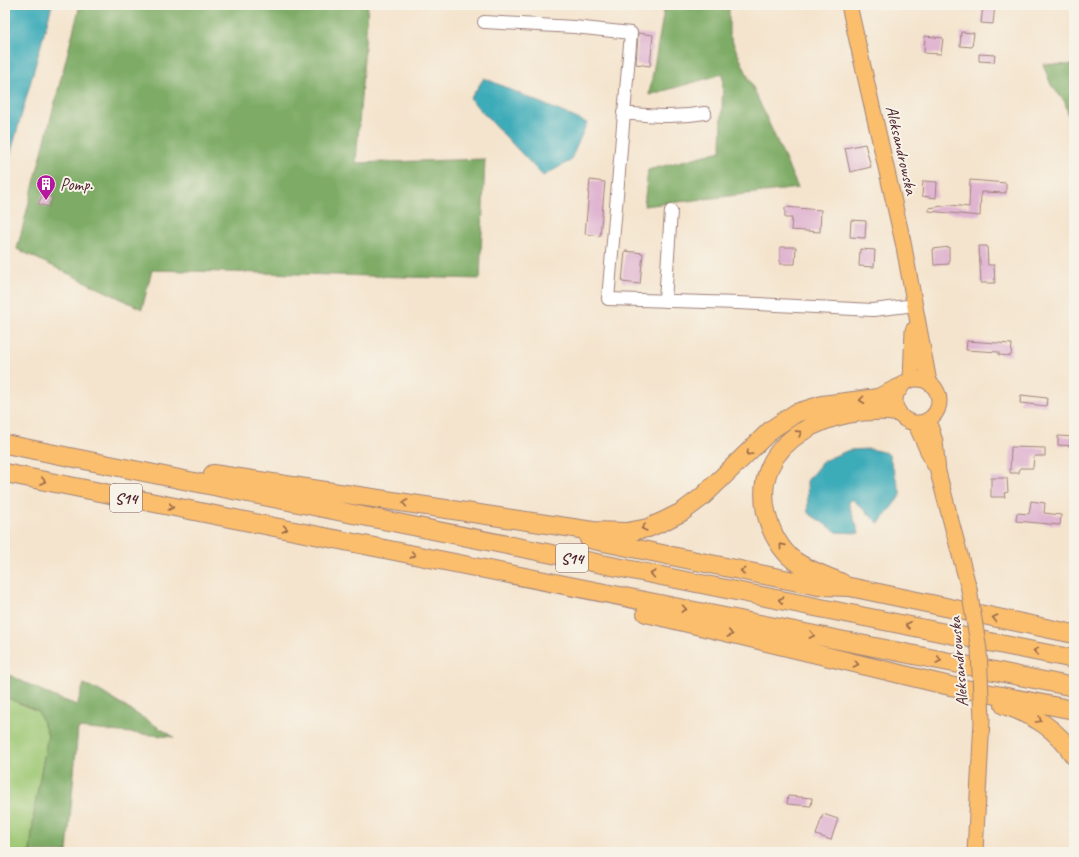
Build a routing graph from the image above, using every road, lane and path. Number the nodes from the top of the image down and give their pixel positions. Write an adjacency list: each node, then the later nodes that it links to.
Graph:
1 (849, 5): 7 (main road, Aleksandrowska)
2 (484, 22): 3 (street)
3 (623, 113): 4 (street); 6 (street)
4 (705, 113)
5 (671, 211): 6 (street)
6 (665, 300): 7 (street)
7 (914, 304): 8 (main road, Aleksandrowska); 9 (main road, Aleksandrowska)
8 (930, 382): 9 (main road); 11 (main road)
9 (905, 383): 10 (main road); 15 (highway, one-way to 15)
10 (897, 412): 11 (main road); 17 (highway, one-way to 10)
11 (922, 422): 24 (main road, Aleksandrowska, bridge)
12 (5, 444): 13 (highway, S14)
13 (71, 458): 15 (highway, one-way to 13); 19 (highway, S14, one-way to 13)
14 (5, 473): 16 (highway, S14, one-way to 16)
15 (431, 507): 17 (highway, one-way to 15)
16 (522, 577): 20 (highway, one-way to 20); 21 (highway, S14, one-way to 21)
17 (850, 586): 18 (highway, one-way to 17)
18 (1074, 634)
19 (1074, 659)
20 (950, 686): 22 (highway); 23 (highway, one-way to 23)
21 (1074, 687)
22 (1074, 710)
23 (1074, 756)
24 (975, 852)

